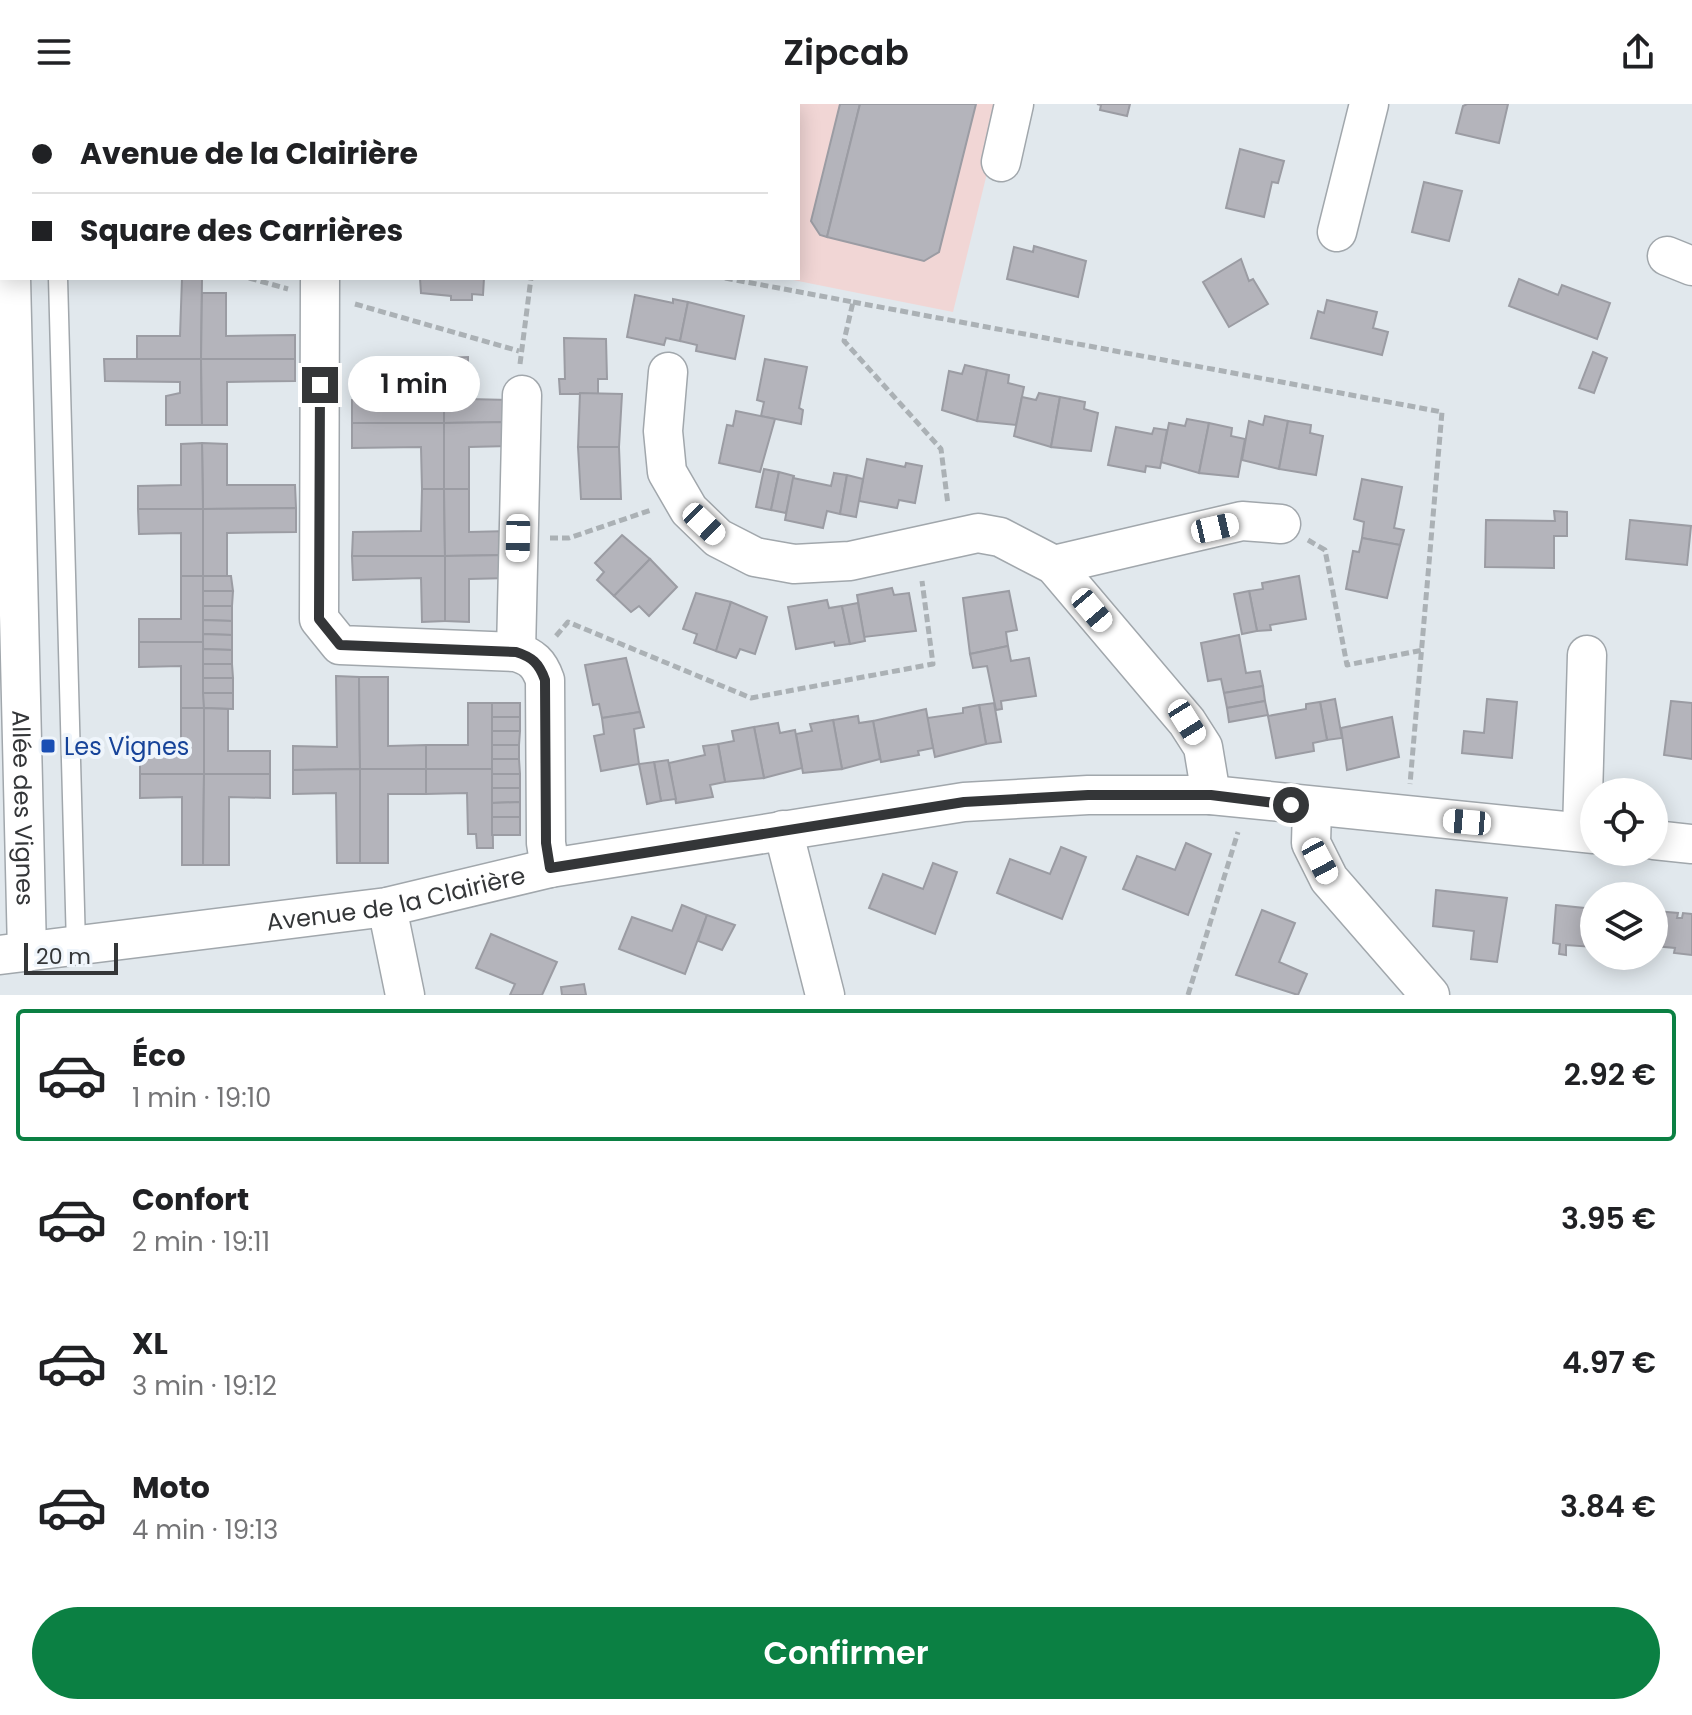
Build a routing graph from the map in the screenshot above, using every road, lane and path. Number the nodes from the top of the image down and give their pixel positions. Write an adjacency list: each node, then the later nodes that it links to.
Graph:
1 (1014, 104): 3 (street)
2 (1369, 104): 4 (street)
3 (1001, 162)
4 (1337, 232)
5 (11, 280): 33 (street, Allée des Vignes)
6 (58, 280): 32 (lane)
7 (531, 280): 11 (path)
8 (736, 280): 10 (path)
9 (320, 286): 11 (path); 21 (street)
10 (853, 302): 17 (path); 19 (path)
11 (519, 351): 13 (path)
12 (668, 372): 14 (street)
13 (522, 395): 16 (street)
14 (683, 500): 16 (path); 17 (street)
15 (1281, 524): 18 (street); 19 (path)
16 (518, 538): 21 (street)
17 (935, 542): 18 (street); 21 (path)
18 (1054, 565): 23 (street)
19 (1423, 650): 25 (path)
20 (1587, 655): 22 (street)
21 (525, 657): 30 (street)
22 (1588, 778)
23 (1229, 798): 24 (street, Avenue de la Clairière); 26 (street, Avenue de la Clairière); 36 (path)
24 (1312, 808): 25 (street, Avenue de la Clairière); 37 (street)
25 (1407, 816): 27 (street, Avenue de la Clairière)
26 (783, 830): 30 (street, Avenue de la Clairière); 35 (street)
27 (1580, 832)
28 (1668, 841): 29 (street)
29 (1692, 844)
30 (550, 868): 31 (street, Avenue de la Clairière)
31 (387, 907): 32 (street, Avenue de la Clairière); 34 (street)
32 (76, 946): 33 (street, Avenue de la Clairière)
33 (14, 954)
34 (405, 995)
35 (825, 995)
36 (1188, 995)
37 (1430, 995)

